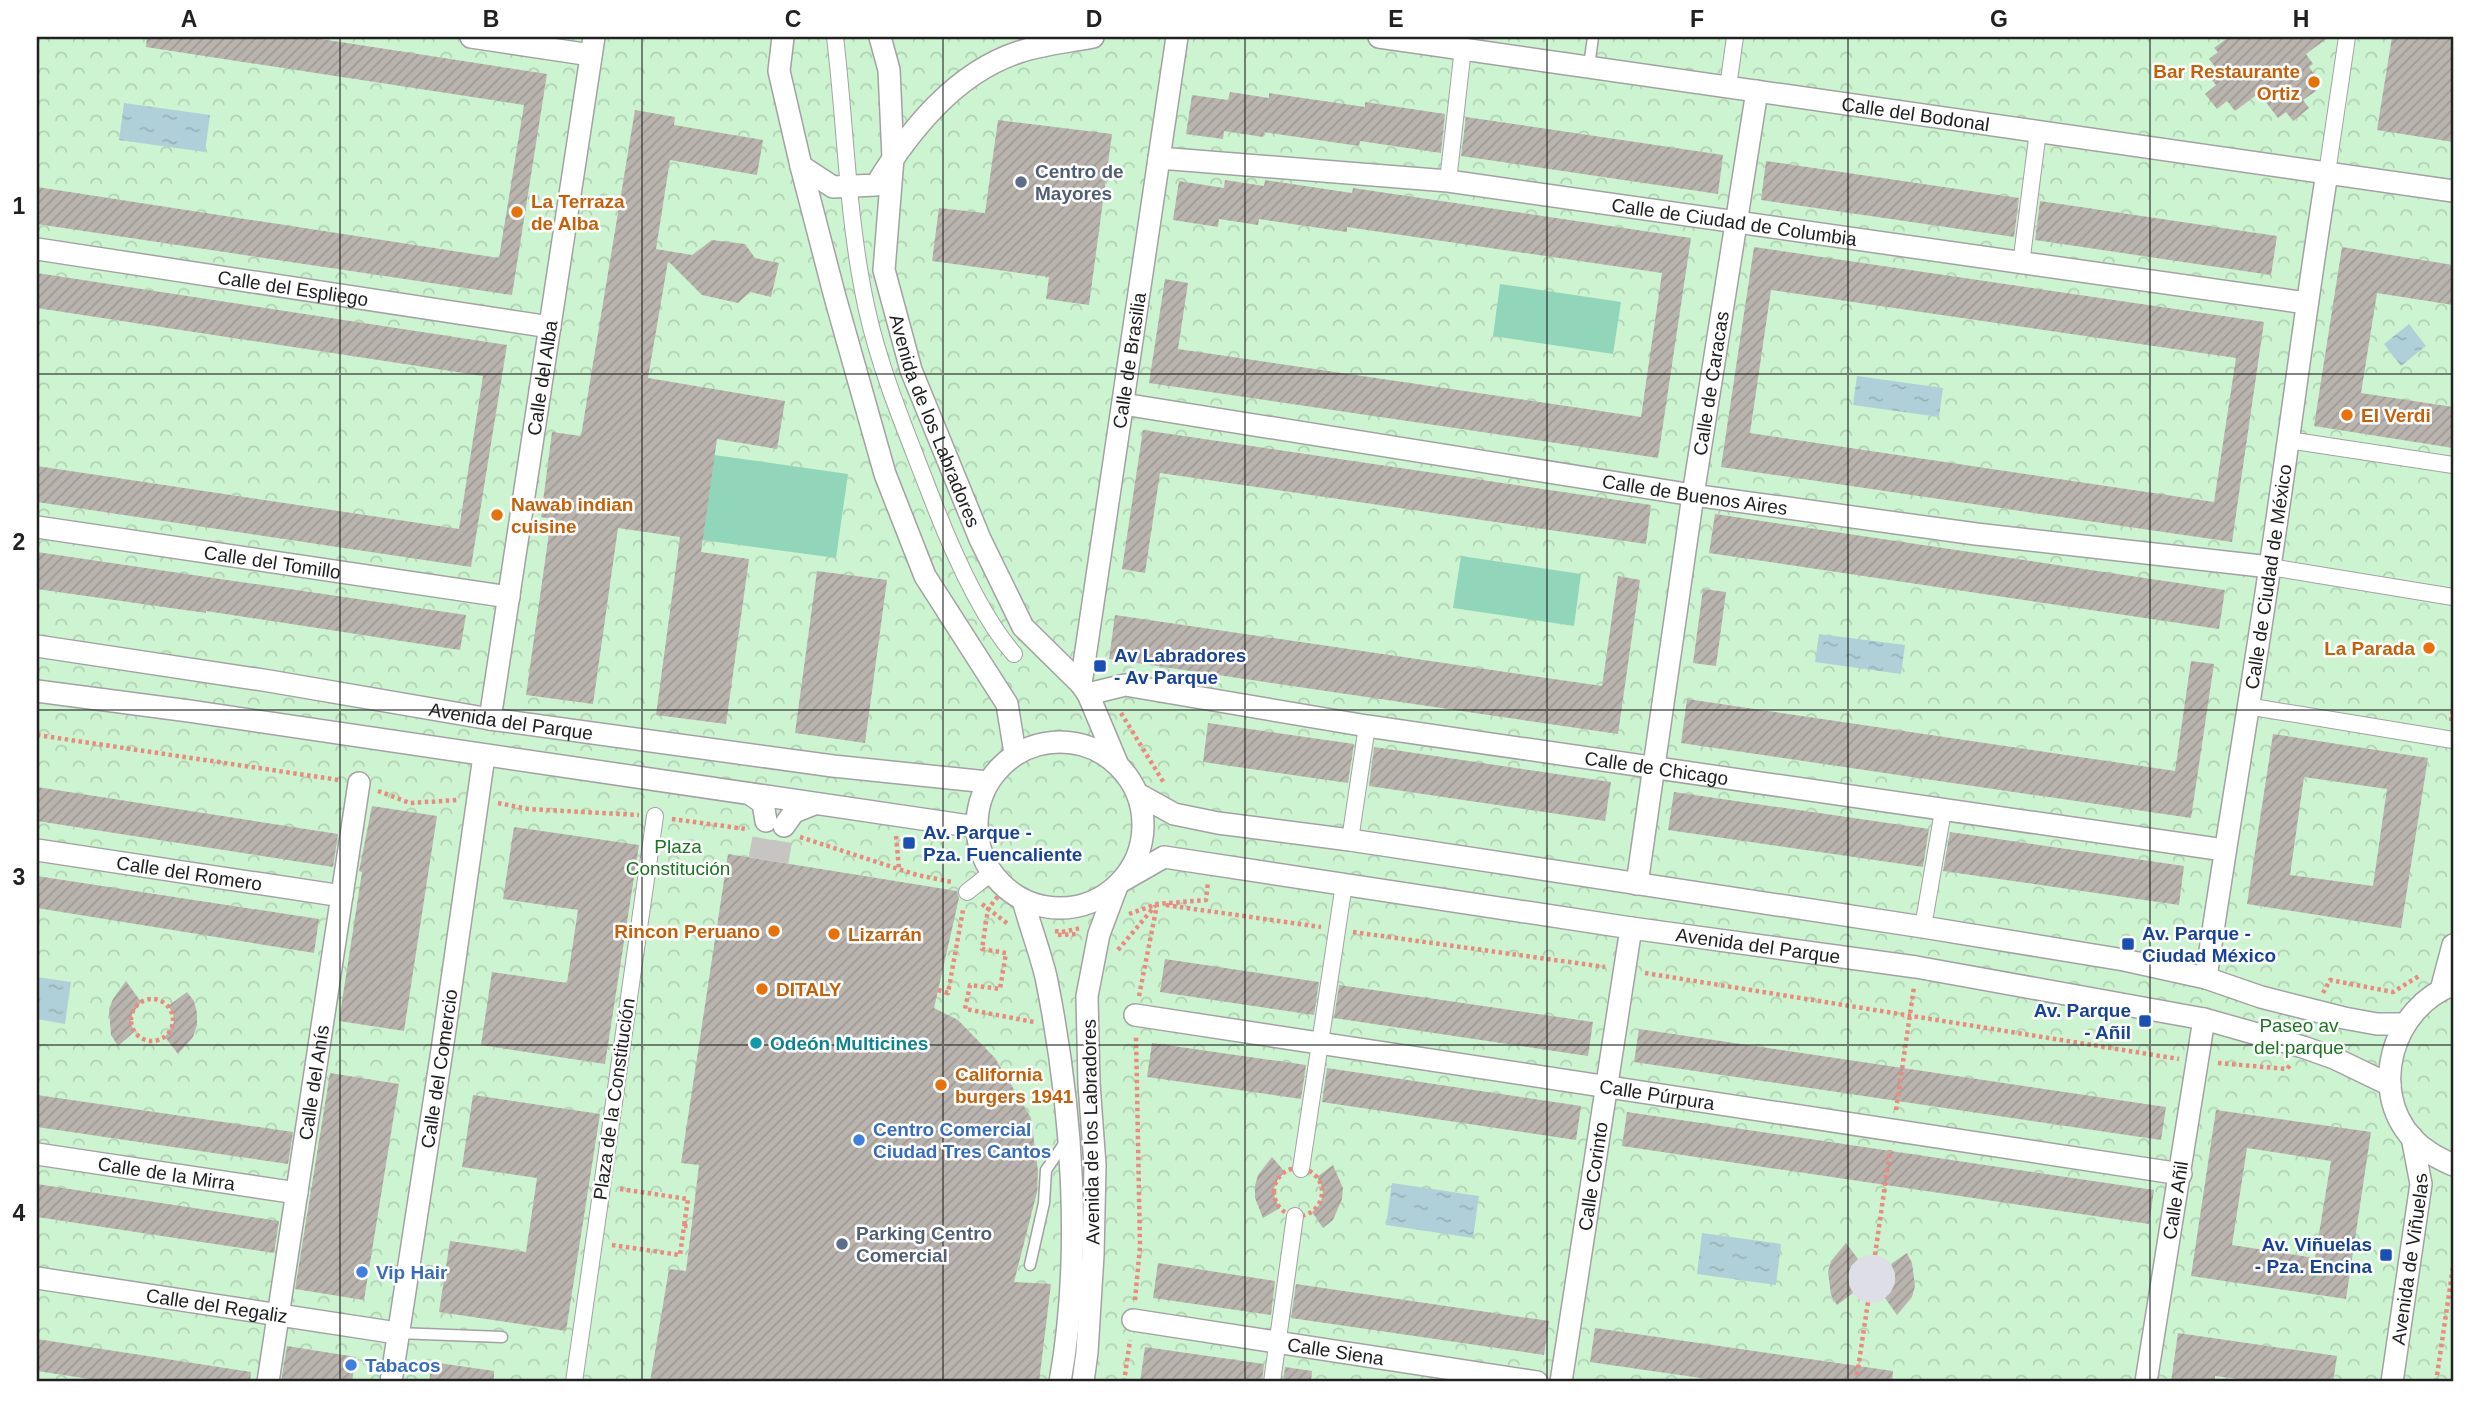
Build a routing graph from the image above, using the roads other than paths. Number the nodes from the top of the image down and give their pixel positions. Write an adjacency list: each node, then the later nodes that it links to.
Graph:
1 (471, 37): 11 (street)
2 (783, 37): 19 (street)
3 (835, 37): 22 (street)
4 (880, 37): 17 (street, Avenida de los Labradores)
5 (1093, 37): 17 (street)
6 (1177, 37): 18 (street, Calle de Brasilia)
7 (1379, 37): 12 (street, Calle del Bodonal)
8 (1593, 37): 13 (lane)
9 (1735, 37): 14 (street)
10 (2347, 37): 20 (street)
11 (593, 46): 28 (street, Calle del Alba)
12 (1463, 48): 13 (street, Calle del Bodonal); 21 (street)
13 (1589, 66): 14 (street, Calle del Bodonal)
14 (1728, 88): 15 (street, Calle del Bodonal)
15 (1757, 91): 16 (street, Calle del Bodonal); 24 (street, Calle de Caracas)
16 (2038, 131): 20 (street, Calle del Bodonal); 26 (street)
17 (893, 158): 22 (street); 39 (street, Avenida de los Labradores)
18 (1159, 158): 21 (street, Calle de Ciudad de Columbia); 29 (street, Calle de Brasilia)
19 (802, 166): 22 (street); 45 (street)
20 (2327, 173): 23 (street, Calle del Bodonal); 27 (street, Calle de Ciudad de México)
21 (1448, 181): 24 (street, Calle de Ciudad de Columbia)
22 (849, 187): 38 (street)
23 (2453, 191)
24 (1737, 223): 26 (street, Calle de Ciudad de Columbia); 32 (street, Calle de Caracas)
25 (37, 249): 28 (street, Calle del Espliego)
26 (2021, 264): 27 (street, Calle de Ciudad de Columbia)
27 (2306, 303): 30 (street, Calle de Ciudad de México)
28 (550, 327): 35 (street, Calle del Alba)
29 (1123, 404): 32 (street, Calle de Buenos Aires); 39 (street, Calle de Brasilia)
30 (2288, 440): 31 (street); 34 (street, Calle de Ciudad de México)
31 (2453, 465)
32 (1693, 495): 34 (street, Calle de Buenos Aires); 48 (street, Calle de Caracas)
33 (37, 527): 35 (street, Calle del Tomillo)
34 (2270, 567): 36 (street); 41 (street, Calle de Ciudad de México)
35 (509, 597): 42 (street, Calle del Alba)
36 (2453, 597)
37 (37, 646): 42 (street, Avenida del Parque)
38 (1014, 654)
39 (1085, 689): 43 (street, Calle de Chicago); 47 (street, Avenida de los Labradores)
40 (37, 691): 46 (street, Avenida del Parque)
41 (2247, 706): 44 (street); 59 (street, Calle de Ciudad de México)
42 (490, 719): 49 (street, Avenida del Parque)
43 (1367, 726): 48 (street, Calle de Chicago); 57 (street)
44 (2453, 740)
45 (1015, 753): 47 (street); 49 (street)
46 (484, 756): 51 (street, Avenida del Parque); 90 (street, Calle del Comercio)
47 (1117, 763): 52 (street)
48 (1653, 769): 54 (street, Calle de Chicago); 63 (street, Calle de Caracas)
49 (988, 782): 56 (street)
50 (359, 783): 65 (street, Calle del Anís)
51 (750, 794): 53 (street, Avenida del Parque); 53 (street)
52 (1138, 794): 57 (street); 61 (street)
53 (814, 804): 56 (street, Avenida del Parque)
54 (1943, 811): 59 (street, Calle de Chicago); 67 (street)
55 (655, 816): 95 (street, Plaza de la Constitución)
56 (976, 827): 60 (street)
57 (1350, 840): 63 (street)
58 (37, 850): 65 (street, Calle del Romero)
59 (2224, 850): 70 (street, Calle de Ciudad de México)
60 (998, 880): 64 (street); 66 (street)
61 (1119, 883): 62 (street, Avenida del Parque); 66 (street); 97 (street, Avenida de los Labradores)
62 (1344, 884): 68 (street, Avenida del Parque); 75 (street)
63 (1637, 884): 67 (street)
64 (967, 892)
65 (342, 896): 84 (street, Calle del Anís)
66 (1023, 900): 79 (street, Avenida de los Labradores)
67 (1923, 927): 70 (street)
68 (1631, 929): 73 (street, Avenida del Parque); 77 (street, Calle Corinto)
69 (2453, 944): 71 (street)
70 (2206, 978): 74 (street)
71 (2447, 987): 74 (street)
72 (1135, 1015): 75 (street, Calle Púrpura)
73 (2204, 1019): 76 (street, Avenida del Parque); 83 (street, Calle Añil)
74 (2404, 1024): 76 (street)
75 (1320, 1043): 77 (street, Calle Púrpura); 82 (street)
76 (2390, 1085): 78 (street)
77 (1607, 1087): 83 (street, Calle Púrpura); 100 (street, Calle Corinto)
78 (2412, 1137): 81 (street); 102 (street, Avenida de Viñuelas)
79 (1068, 1139): 86 (lane); 96 (street, Avenida de los Labradores)
80 (37, 1154): 84 (street, Calle de la Mirra)
81 (2453, 1165)
82 (1301, 1169)
83 (2181, 1174): 101 (street, Calle Añil)
84 (297, 1194): 88 (street, Calle del Anís)
85 (1295, 1216): 92 (street)
86 (1030, 1265)
87 (37, 1278): 88 (street, Calle del Regaliz)
88 (278, 1315): 90 (street, Calle del Regaliz); 93 (street, Calle del Anís)
89 (1133, 1320): 92 (street, Calle Siena)
90 (397, 1333): 91 (lane); 94 (street, Calle del Comercio)
91 (502, 1337)
92 (1277, 1343): 98 (street); 99 (street, Calle Siena)
93 (268, 1382)
94 (391, 1382)
95 (574, 1382)
96 (1060, 1382)
97 (1083, 1382)
98 (1272, 1382)
99 (1537, 1382)
100 (1561, 1382)
101 (2146, 1382)
102 (2392, 1382)

